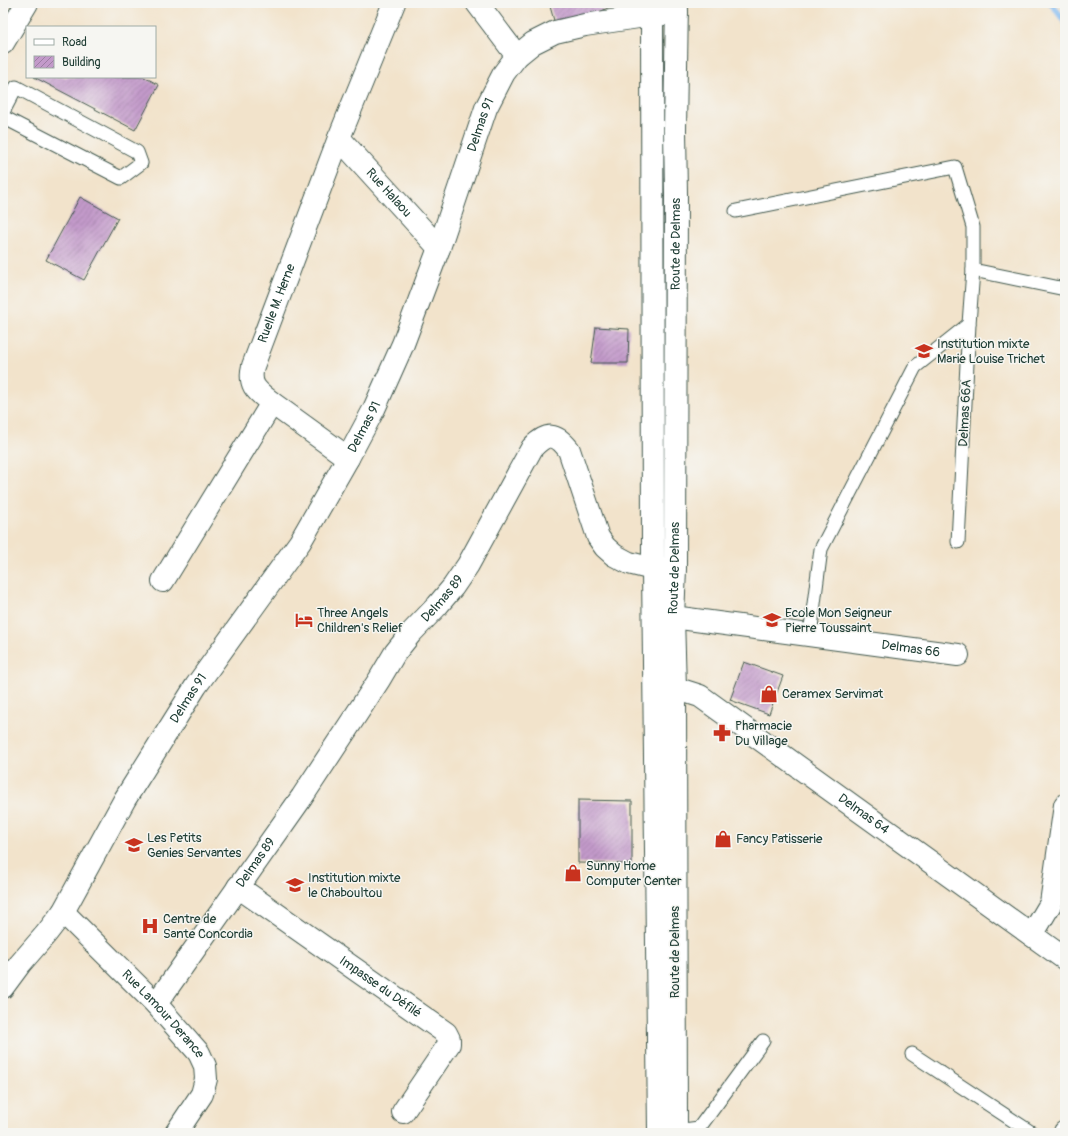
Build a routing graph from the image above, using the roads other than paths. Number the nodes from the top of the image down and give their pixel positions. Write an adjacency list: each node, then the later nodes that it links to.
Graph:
1 (27, 3): 6 (street)
2 (394, 3): 10 (street, Ruelle M. Herne)
3 (477, 3): 7 (street)
4 (677, 8): 5 (street, Delmas 91); 20 (street, Route de Delmas)
5 (652, 9): 7 (street, Delmas 91); 19 (street, Route de Delmas)
6 (3, 44)
7 (517, 56): 12 (street, Delmas 91)
8 (3, 112): 9 (lane)
9 (3, 118)
10 (339, 138): 12 (street, Rue Halaou); 16 (street, Ruelle M. Herne)
11 (736, 211): 13 (lane, Delmas 66A)
12 (439, 248): 17 (street, Delmas 91)
13 (973, 270): 14 (lane); 15 (lane, Delmas 66A)
14 (1065, 289)
15 (969, 324): 18 (lane, Delmas 66A); 23 (lane)
16 (272, 403): 17 (street, Ruelle M. Herne); 21 (street)
17 (348, 458): 28 (street, Delmas 91)
18 (958, 542)
19 (653, 569): 20 (street, Delmas 89); 25 (street, Route de Delmas); 27 (street, Delmas 89)
20 (675, 569): 22 (street, Route de Delmas)
21 (163, 581)
22 (673, 617): 23 (street, Delmas 66); 25 (street, Route de Delmas)
23 (810, 635): 24 (street, Delmas 66)
24 (958, 655)
25 (665, 688): 29 (street, Delmas 64); 36 (street, Route de Delmas)
26 (1065, 805): 29 (street)
27 (238, 887): 32 (street, Delmas 89); 35 (street, Impasse du Défilé)
28 (62, 912): 31 (street, Delmas 91); 32 (street, Rue Lamour Derance)
29 (1032, 935): 30 (street, Delmas 64)
30 (1065, 959)
31 (3, 987)
32 (156, 1004): 37 (street, Rue Lamour Derance)
33 (762, 1041): 36 (lane)
34 (912, 1054): 38 (lane)
35 (403, 1112)
36 (670, 1132)
37 (176, 1133)
38 (1032, 1133)

